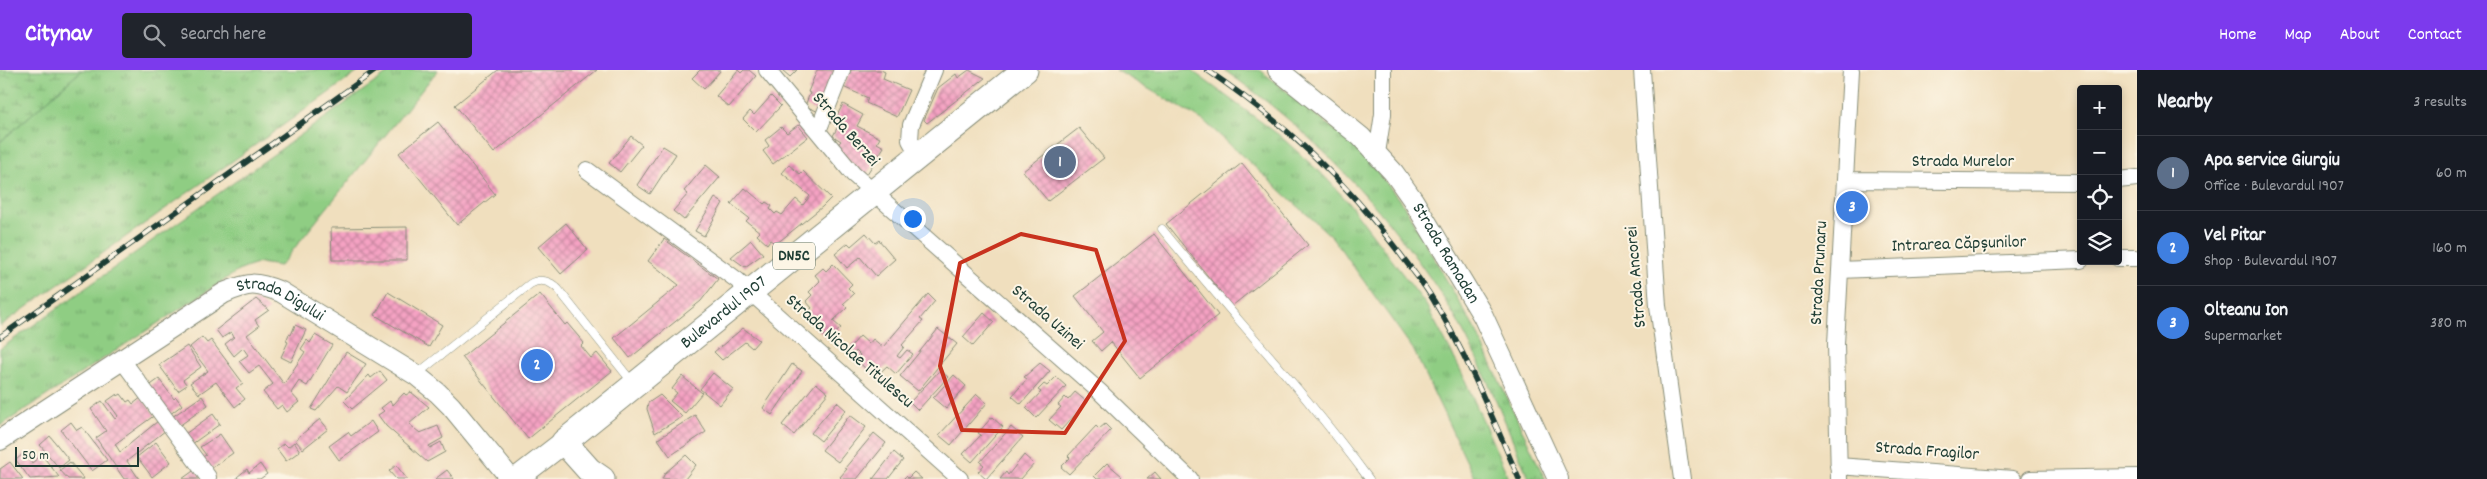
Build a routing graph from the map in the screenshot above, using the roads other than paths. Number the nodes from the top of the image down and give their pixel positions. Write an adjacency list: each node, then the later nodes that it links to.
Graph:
1 (767, 70): 9 (street, Strada Berzei)
2 (842, 70): 9 (street)
3 (934, 70): 11 (street)
4 (1025, 70): 11 (main road, Bulevardul 1907 / DN5C)
5 (1278, 70): 10 (street, Strada Ramadan)
6 (1382, 70): 10 (street)
7 (1642, 70): 39 (street, Strada Ancorei)
8 (1851, 70): 14 (street, Strada Prunaru)
9 (818, 131): 17 (street, Strada Berzei)
10 (1377, 153): 38 (street, Strada Ramadan)
11 (918, 156): 17 (main road, Bulevardul 1907 / DN5C)
12 (587, 170): 23 (street, Strada Nicolae Titulescu)
13 (2137, 178): 15 (street)
14 (1844, 180): 16 (street, Strada Murelor); 22 (street, Strada Prunaru)
15 (2122, 180)
16 (2077, 182)
17 (874, 192): 23 (main road, Bulevardul 1907 / DN5C); 36 (street, Strada Uzinei)
18 (1162, 229): 37 (lane)
19 (2122, 258): 20 (street)
20 (2136, 258)
21 (2077, 260): 22 (street, Intrarea Căpșunilor)
22 (1840, 270): 29 (street, Strada Prunaru)
23 (750, 292): 26 (main road, Bulevardul 1907 / DN5C); 35 (street, Strada Nicolae Titulescu)
24 (122, 360): 25 (street, Strada Digului); 27 (street, Strada Digului); 31 (street)
25 (416, 375): 26 (lane); 33 (street, Strada Digului)
26 (635, 385): 28 (main road, Bulevardul 1907 / DN5C)
27 (0, 440)
28 (564, 442): 30 (main road); 34 (main road, Bulevardul 1907)
29 (1839, 472): 40 (street, Strada Fragilor)
30 (593, 476)
31 (208, 477)
32 (2137, 477): 41 (street)
33 (512, 479)
34 (516, 479)
35 (960, 479)
36 (1190, 479)
37 (1369, 479)
38 (1558, 479)
39 (1682, 479)
40 (2014, 479)
41 (2030, 479)

